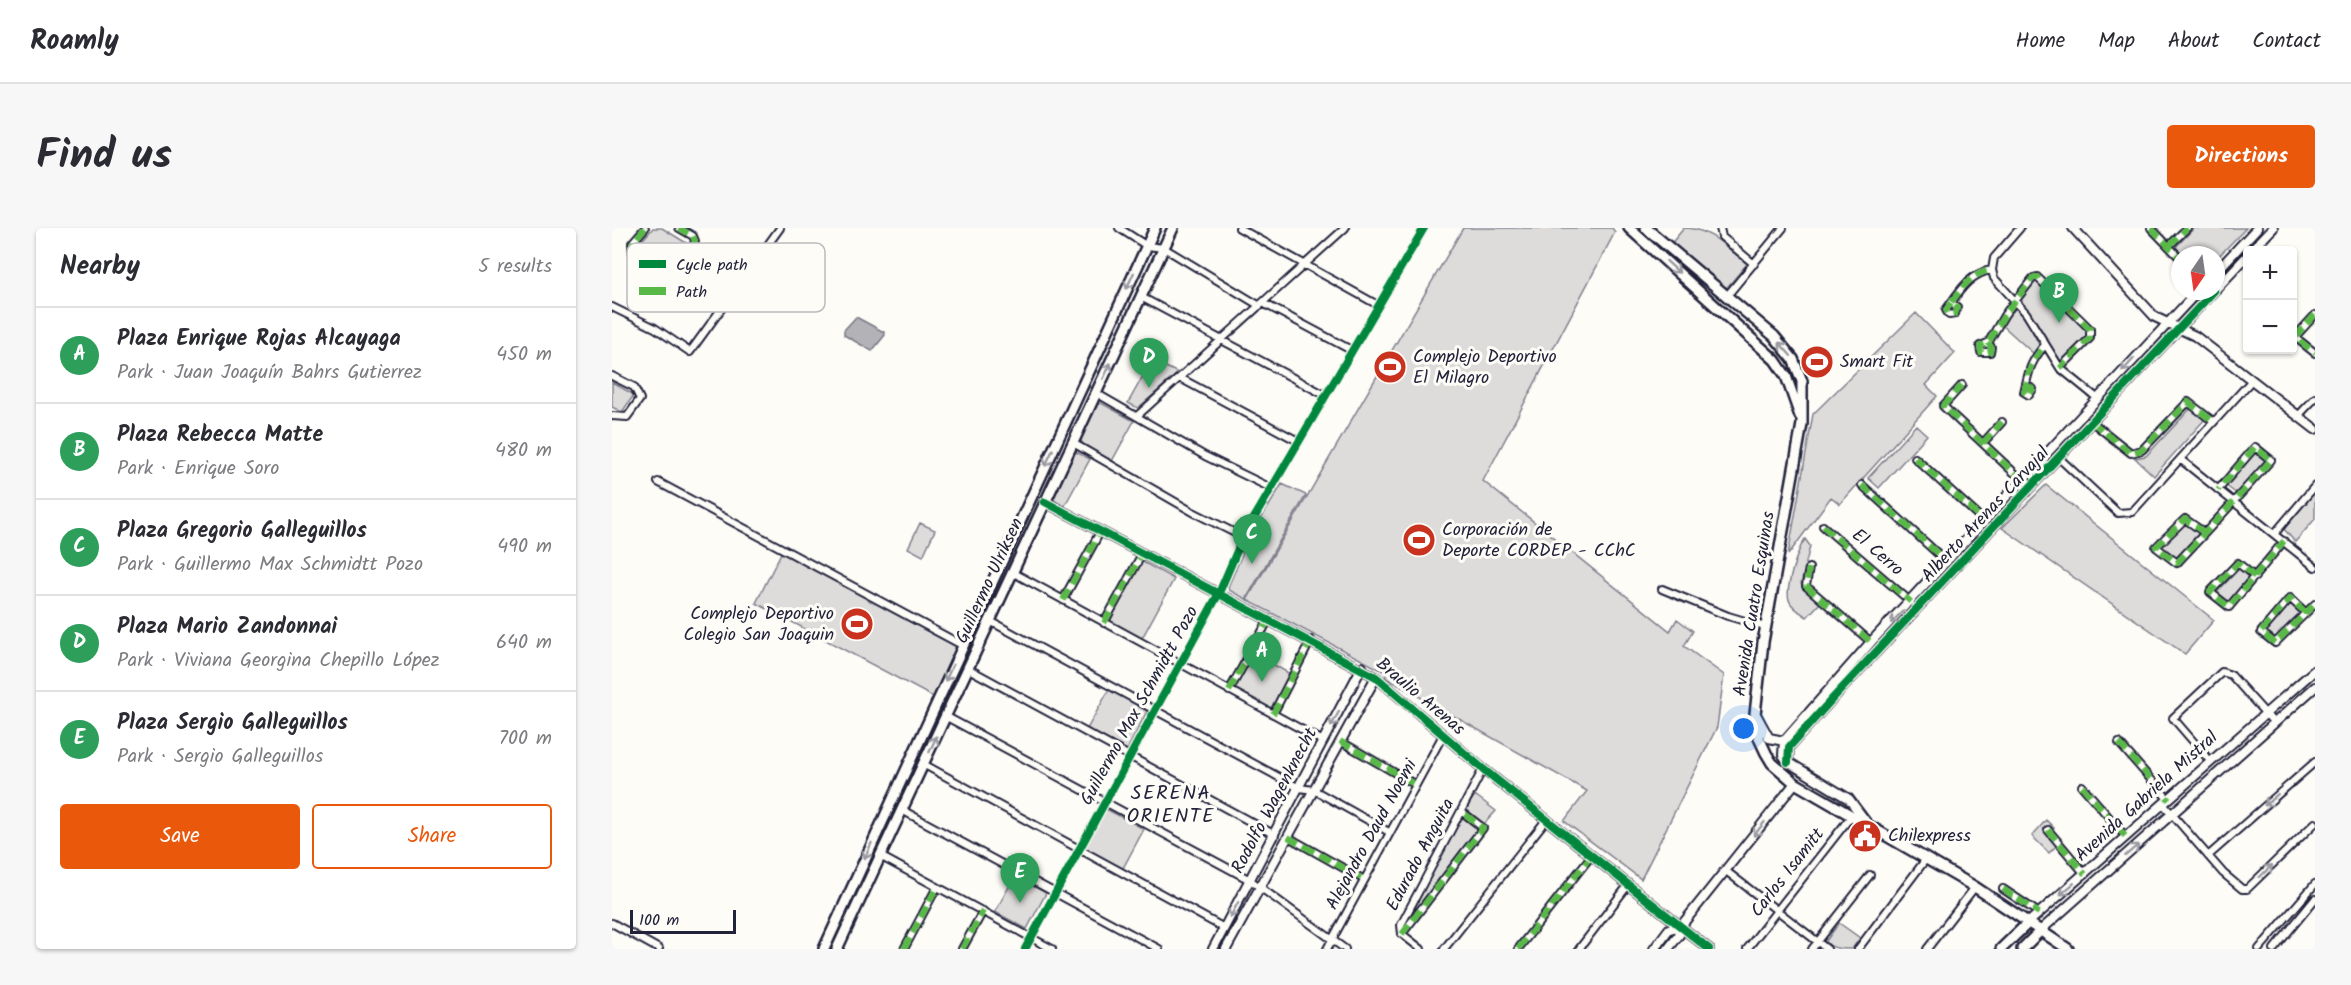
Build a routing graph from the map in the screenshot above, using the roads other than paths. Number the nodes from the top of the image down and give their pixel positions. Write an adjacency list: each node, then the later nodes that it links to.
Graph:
1 (645, 228): 21 (street)
2 (679, 228): 22 (street)
3 (780, 228): 23 (street)
4 (1119, 228): 24 (street)
5 (1155, 228): 24 (main road, Guillermo Ulriksen)
6 (1173, 228): 28 (main road, Guillermo Ulriksen)
7 (1239, 228): 32 (street)
8 (1345, 228): 32 (street)
9 (1424, 228): 42 (street, Guillermo Max Schmidtt Pozo)
10 (1629, 228): 69 (main road, Avenida Cuatro Esquinas, one-way to 69)
11 (1646, 228): 36 (main road, Avenida Cuatro Esquinas)
12 (1783, 228): 31 (street)
13 (2020, 228): 33 (street)
14 (2073, 228): 46 (street)
15 (2151, 228): 25 (street)
16 (2187, 228): 25 (street)
17 (2257, 228): 20 (street)
18 (2273, 228): 27 (street)
19 (1722, 229): 31 (street)
20 (2248, 237): 26 (street); 30 (street)
21 (632, 243)
22 (694, 243)
23 (769, 243)
24 (1147, 246): 28 (street); 110 (main road, Guillermo Ulriksen, one-way to 110)
25 (2169, 246)
26 (2253, 246)
27 (2256, 246)
28 (1164, 248): 35 (main road, Guillermo Ulriksen); 41 (street)
29 (2243, 259): 34 (street, Alberto Arenas Carvajal)
30 (2225, 262)
31 (1754, 264): 36 (street)
32 (1304, 265): 41 (street); 42 (street)
33 (1992, 270): 39 (street); 40 (street)
34 (2225, 279)
35 (1141, 297): 48 (street); 59 (main road, Guillermo Ulriksen, one-way to 35)
36 (1726, 297): 69 (main road, Avenida Cuatro Esquinas, one-way to 36)
37 (2189, 300): 46 (street, Alberto Arenas Carvajal)
38 (2206, 300): 47 (street, Alberto Arenas Carvajal)
39 (2015, 301): 49 (street); 50 (street); 53 (street)
40 (1952, 303)
41 (1261, 304): 48 (street); 51 (street)
42 (1376, 304): 51 (street, Guillermo Max Schmidtt Pozo)
43 (612, 307): 44 (street)
44 (719, 312)
45 (2315, 315): 52 (street)
46 (2167, 322): 47 (street); 61 (street, Alberto Arenas Carvajal, one-way to 61)
47 (2181, 327): 56 (street); 67 (street, Alberto Arenas Carvajal)
48 (1220, 340): 55 (street); 60 (street)
49 (1988, 344)
50 (2044, 346): 53 (street); 58 (street)
51 (1351, 350): 60 (street, Guillermo Max Schmidtt Pozo)
52 (2315, 353)
53 (2060, 368): 61 (street)
54 (612, 376): 63 (street)
55 (1180, 378): 64 (street); 71 (street)
56 (2252, 380): 65 (street); 68 (street)
57 (1962, 385): 73 (street)
58 (2027, 386)
59 (1096, 393): 64 (street); 72 (main road, Guillermo Ulriksen)
60 (1325, 395): 71 (street, Guillermo Max Schmidtt Pozo)
61 (2097, 398): 77 (street, Alberto Arenas Carvajal)
62 (2315, 398): 65 (street)
63 (612, 416)
64 (1137, 416): 81 (street)
65 (2298, 416): 70 (street)
66 (2002, 422): 73 (street)
67 (2092, 422): 68 (street); 75 (street, Alberto Arenas Carvajal)
68 (2214, 422): 76 (street)
69 (1802, 424): 107 (main road, Avenida Cuatro Esquinas)
70 (2315, 429)
71 (1298, 441): 81 (street, Guillermo Max Schmidtt Pozo)
72 (1073, 443): 83 (main road, Guillermo Ulriksen); 90 (street)
73 (1983, 443): 77 (street)
74 (1915, 458): 85 (street)
75 (2059, 458): 76 (street); 130 (street, Alberto Arenas Carvajal)
76 (2180, 459): 82 (street)
77 (2022, 480): 85 (street, Alberto Arenas Carvajal)
78 (658, 482): 110 (street)
79 (1862, 485): 93 (street)
80 (2315, 486): 89 (street)
81 (1271, 488): 90 (street, Guillermo Max Schmidtt Pozo)
82 (2218, 490): 84 (street); 84 (street)
83 (1045, 502): 87 (street, Braulio Arenas); 96 (main road, Guillermo Ulriksen)
84 (2233, 502): 88 (street); 89 (street)
85 (1985, 522): 93 (street, Alberto Arenas Carvajal)
86 (1823, 526): 101 (street, El Cerro)
87 (1100, 531): 92 (street, Braulio Arenas); 100 (street)
88 (2205, 533): 88 (street)
89 (2275, 533): 91 (street)
90 (1243, 537): 99 (street, Guillermo Max Schmidtt Pozo)
91 (2284, 541): 94 (street); 97 (street)
92 (1142, 554): 99 (street, Braulio Arenas); 106 (street)
93 (1947, 562): 101 (street, Alberto Arenas Carvajal)
94 (2315, 567)
95 (1809, 568): 109 (street)
96 (1012, 572): 100 (street); 105 (main road, Guillermo Ulriksen)
97 (2255, 577): 97 (street)
98 (1662, 589): 107 (street)
99 (1218, 593): 104 (street, Braulio Arenas); 111 (street, Guillermo Max Schmidtt Pozo)
100 (1063, 600): 106 (street)
101 (1911, 602): 109 (street, Alberto Arenas Carvajal, one-way to 109)
102 (2315, 604): 103 (street)
103 (2306, 613): 103 (street)
104 (1269, 619): 108 (street, Braulio Arenas); 117 (street)
105 (990, 621): 113 (main road, Guillermo Ulriksen); 118 (street)
106 (1104, 623): 111 (street)
107 (1766, 627): 121 (main road, Avenida Cuatro Esquinas)
108 (1311, 640): 112 (street, Braulio Arenas); 120 (street)
109 (1871, 642): 127 (street, Alberto Arenas Carvajal)
110 (962, 645): 188 (main road, Guillermo Ulriksen, one-way to 188)
111 (1178, 664): 117 (street); 118 (street, Guillermo Max Schmidtt Pozo)
112 (1362, 667): 115 (street, Braulio Arenas); 125 (street, Rodolfo Wagenknecht, one-way to 125)
113 (967, 668): 122 (main road, Guillermo Ulriksen); 129 (street)
114 (2315, 669): 119 (street, Avenida Gabriela Mistral)
115 (1376, 677): 124 (street, Braulio Arenas); 126 (street, Rodolfo Wagenknecht)
116 (2315, 687): 123 (street, Avenida Gabriela Mistral)
117 (1229, 691): 120 (street)
118 (1154, 709): 129 (street, Guillermo Max Schmidtt Pozo); 138 (street)
119 (2265, 713): 123 (street); 131 (street, Avenida Gabriela Mistral); 131 (street)
120 (1273, 714): 125 (street)
121 (1755, 714): 127 (street); 135 (main road, Avenida Cuatro Esquinas)
122 (945, 716): 133 (main road, Guillermo Ulriksen, one-way to 122); 140 (street)
123 (2274, 723): 145 (street, Avenida Gabriela Mistral)
124 (1443, 735): 134 (street, Braulio Arenas); 136 (street, Alejandro Daud Noemi)
125 (1323, 741): 138 (street, Rodolfo Wagenknecht)
126 (1340, 741): 136 (street); 139 (street, Rodolfo Wagenknecht)
127 (1784, 741): 130 (street)
128 (2119, 743): 142 (street)
129 (1130, 755): 140 (street, Guillermo Max Schmidtt Pozo); 152 (street)
130 (1788, 762): 141 (street)
131 (2211, 762): 142 (street, Avenida Gabriela Mistral)
132 (2315, 762): 158 (street, one-way to 158)
133 (923, 764): 143 (main road, Guillermo Ulriksen); 155 (street)
134 (1483, 769): 144 (street, Edurado Anguita); 147 (street, Braulio Arenas)
135 (1795, 783): 146 (main road, Avenida Cuatro Esquinas); 160 (street, one-way to 160)
136 (1416, 785): 151 (street, Alejandro Daud Noemi)
137 (2082, 786): 154 (street)
138 (1299, 788): 139 (street); 152 (street, Rodolfo Wagenknecht)
139 (1314, 790): 151 (street); 153 (street, Rodolfo Wagenknecht)
140 (1104, 802): 155 (street, Guillermo Max Schmidtt Pozo); 164 (street)
141 (1854, 803): 146 (street); 149 (street)
142 (2167, 803): 145 (street); 154 (street, Avenida Gabriela Mistral)
143 (902, 810): 156 (main road, Guillermo Ulriksen); 171 (street)
144 (1461, 811): 181 (street, Edurado Anguita); 181 (street)
145 (2172, 814): 158 (street); 180 (street, Avenida Gabriela Mistral, one-way to 145)
146 (1852, 815): 149 (main road, Avenida Cuatro Esquinas); 173 (street, Carlos Isamitt)
147 (1546, 820): 157 (street, Braulio Arenas); 199 (street)
148 (2315, 823): 158 (street, one-way to 148)
149 (1868, 825): 159 (main road)
150 (2048, 830): 161 (street)
151 (1389, 832): 163 (street, Alejandro Daud Noemi)
152 (1275, 835): 164 (street, Rodolfo Wagenknecht)
153 (1288, 837): 163 (street); 168 (street, Rodolfo Wagenknecht)
154 (2126, 837): 161 (street, Avenida Gabriela Mistral)
155 (1079, 848): 171 (street, Guillermo Max Schmidtt Pozo); 179 (street)
156 (880, 856): 167 (street); 189 (main road, Guillermo Ulriksen)
157 (1591, 856): 165 (street, Braulio Arenas); 200 (street)
158 (2208, 856)
159 (1926, 859): 169 (main road); 208 (street)
160 (1726, 871): 173 (street); 178 (street)
161 (2085, 874): 175 (street, Avenida Gabriela Mistral, one-way to 175)
162 (1870, 875): 184 (street)
163 (1363, 879): 183 (street, Alejandro Daud Noemi)
164 (1250, 880): 168 (street); 179 (street, Rodolfo Wagenknecht, one-way to 179)
165 (1629, 884): 178 (street, Braulio Arenas); 201 (street)
166 (2315, 884): 213 (street)
167 (937, 887): 174 (street); 190 (street)
168 (1261, 887): 183 (street); 186 (street, Rodolfo Wagenknecht)
169 (1975, 887): 176 (main road); 209 (street)
170 (2003, 889): 175 (street)
171 (1055, 892): 182 (street, Guillermo Max Schmidtt Pozo); 194 (street)
172 (2315, 899): 214 (street)
173 (1777, 910): 184 (street); 205 (street, Carlos Isamitt)
174 (983, 911): 182 (street); 191 (street)
175 (2039, 913): 176 (street, Avenida Gabriela Mistral)
176 (2029, 922): 180 (main road); 210 (main road, Avenida Gabriela Mistral)
177 (612, 924): 185 (street)
178 (1681, 926): 202 (street); 203 (street); 204 (street, Braulio Arenas)
179 (1224, 928): 195 (street, Rodolfo Wagenknecht)
180 (2041, 930): 211 (main road, Avenida Gabriela Mistral); 212 (main road)
181 (1402, 934): 198 (street, Edurado Anguita)
182 (1032, 938): 192 (street, Guillermo Max Schmidtt Pozo); 193 (street)
183 (1332, 940): 196 (street, Alejandro Daud Noemi); 197 (street)
184 (1818, 941): 206 (street); 207 (street)
185 (645, 946): 187 (street)
186 (1229, 948)
187 (658, 949)
188 (824, 949)
189 (837, 949)
190 (904, 949)
191 (962, 949)
192 (1025, 949)
193 (1052, 949)
194 (1159, 949)
195 (1213, 949)
196 (1327, 949)
197 (1344, 949)
198 (1421, 949)
199 (1444, 949)
200 (1518, 949)
201 (1579, 949)
202 (1654, 949)
203 (1668, 949)
204 (1709, 949)
205 (1747, 949)
206 (1812, 949)
207 (1827, 949)
208 (1858, 949)
209 (1927, 949)
210 (2001, 949)
211 (2022, 949)
212 (2068, 949)
213 (2259, 949)
214 (2274, 949)

